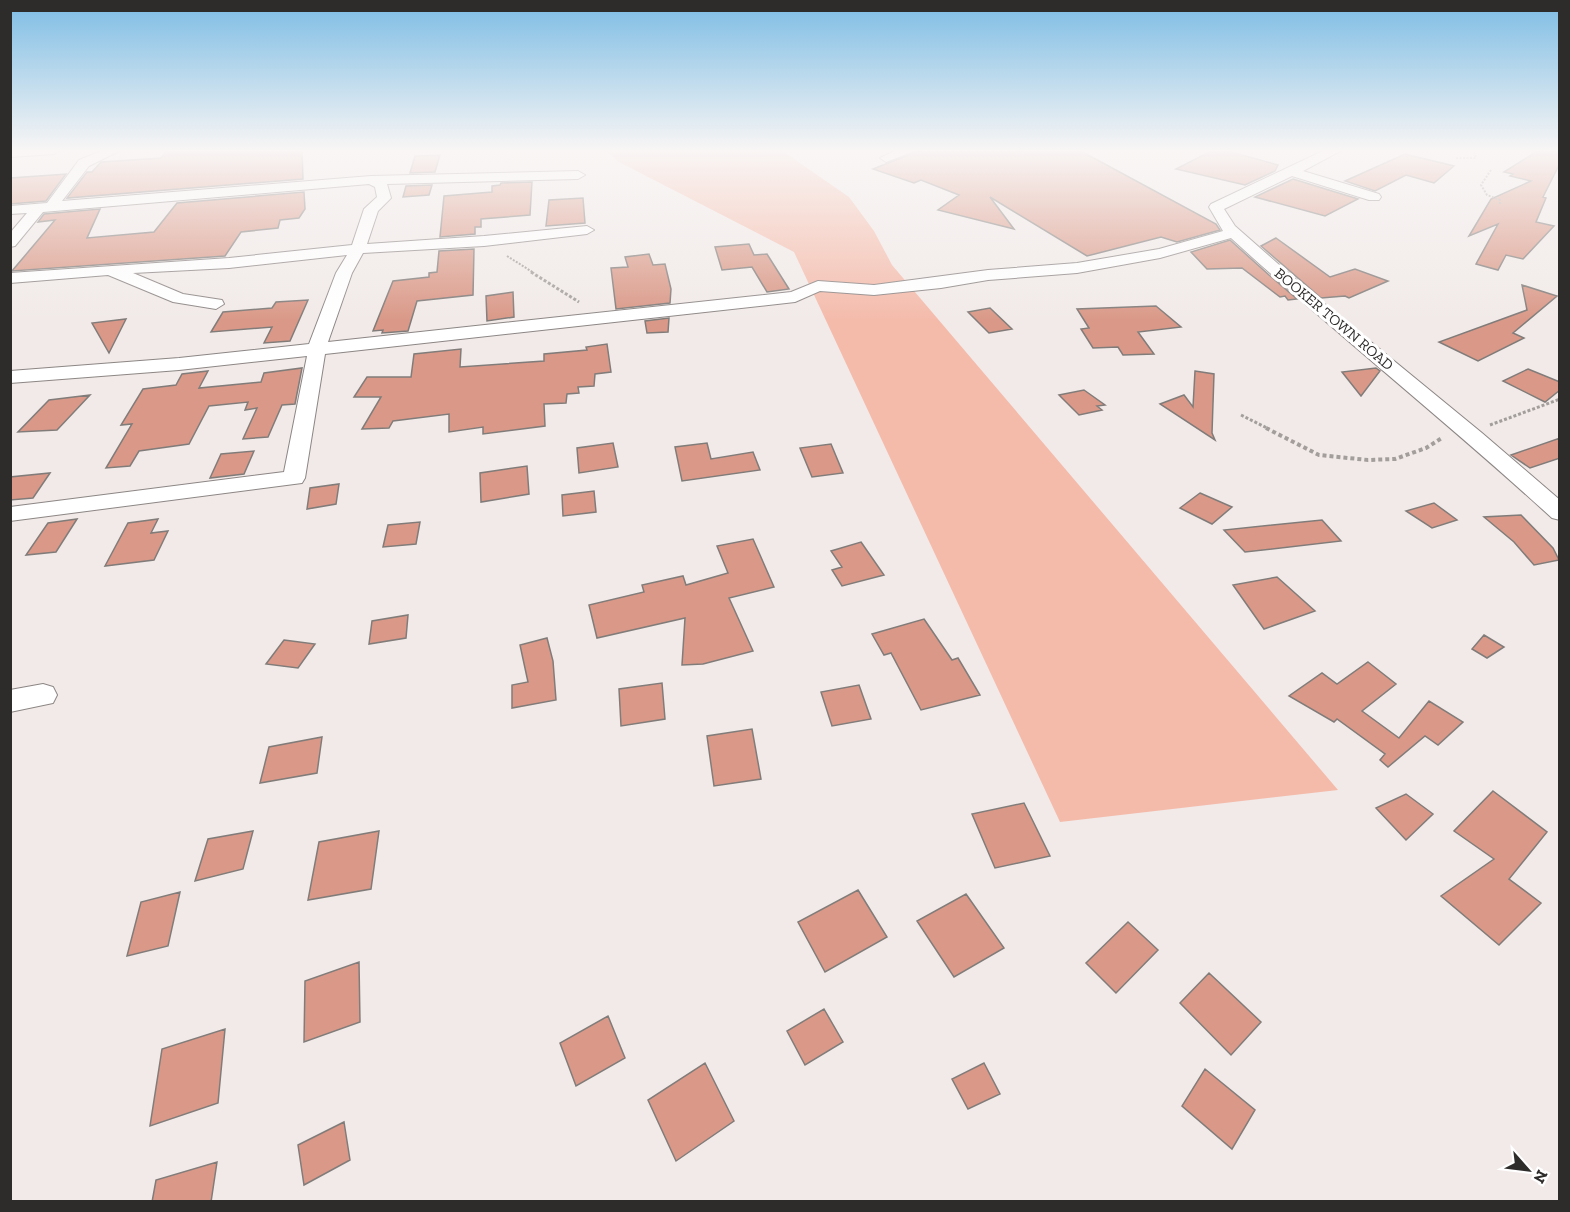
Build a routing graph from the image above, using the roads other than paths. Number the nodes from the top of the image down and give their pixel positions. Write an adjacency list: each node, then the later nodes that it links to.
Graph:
1 (61, 207): 4 (street)
2 (374, 207): 9 (street)
3 (1216, 207): 7 (street, BOOKER TOWN ROAD)
4 (44, 208): 5 (street); 8 (street)
5 (10, 210)
6 (587, 230): 9 (street)
7 (1233, 233): 13 (street); 15 (street, BOOKER TOWN ROAD)
8 (10, 243)
9 (358, 249): 10 (street); 13 (street)
10 (110, 270): 11 (street); 12 (street)
11 (10, 278)
12 (216, 304)
13 (317, 348): 14 (street); 16 (street)
14 (10, 377)
15 (1560, 513)
16 (10, 514)
17 (43, 695): 18 (street)
18 (10, 701)

